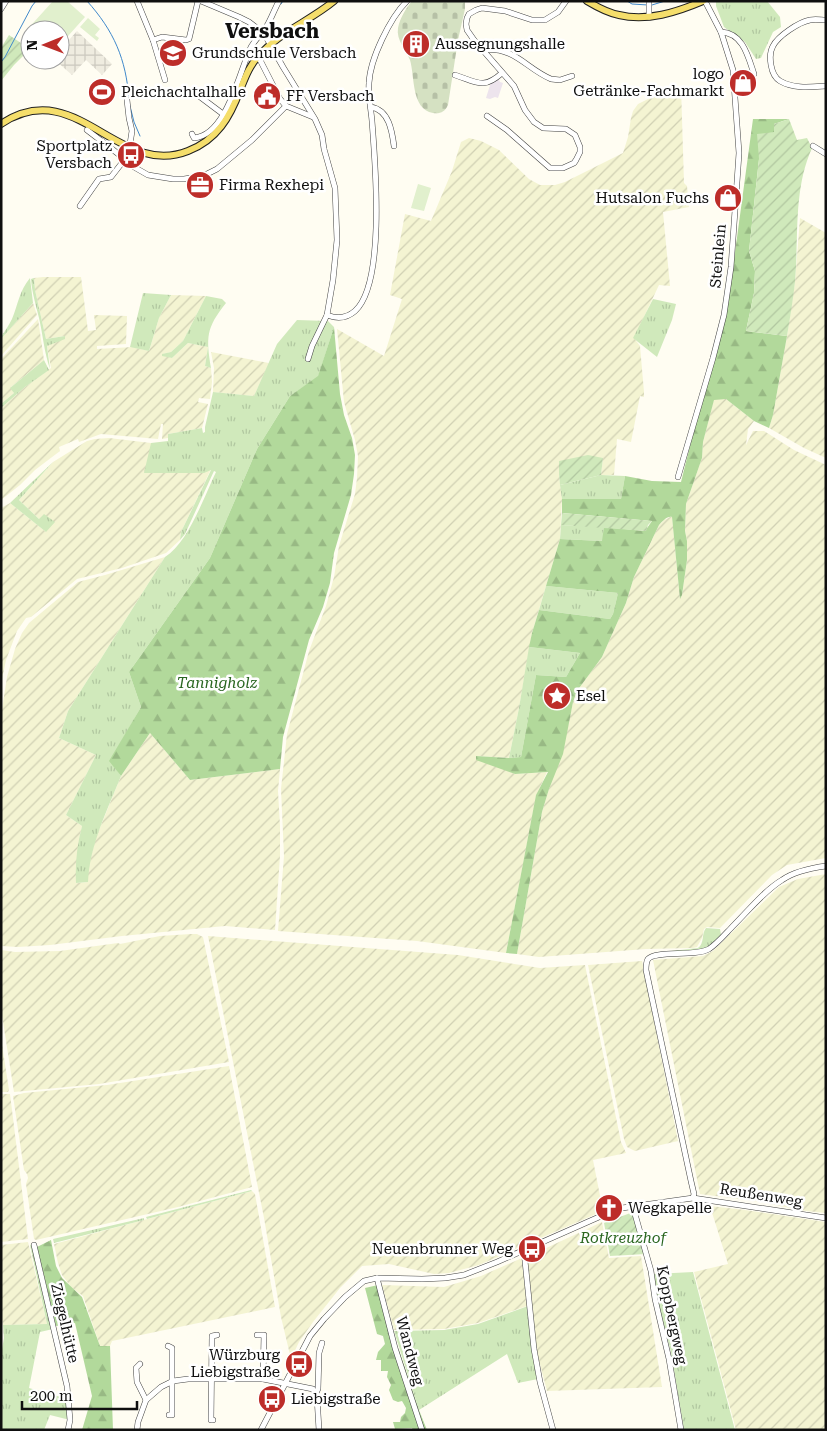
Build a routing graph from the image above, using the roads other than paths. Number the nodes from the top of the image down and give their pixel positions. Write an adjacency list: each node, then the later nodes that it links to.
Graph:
1 (6, 1): 13 (street)
2 (137, 1): 17 (street)
3 (200, 1): 11 (street); 17 (street)
4 (216, 1): 11 (street)
5 (334, 1): 18 (main road)
6 (407, 1): 30 (street)
7 (566, 1): 19 (street)
8 (587, 1): 12 (main road)
9 (704, 1): 12 (main road); 16 (street, Steinlein)
10 (278, 2): 15 (street)
11 (219, 8): 15 (street)
12 (649, 8)
13 (1, 9)
14 (826, 20): 26 (street)
15 (262, 32): 18 (street); 31 (street)
16 (721, 32): 22 (street); 45 (street, Steinlein)
17 (153, 40): 25 (street)
18 (270, 44): 20 (main road); 33 (street)
19 (482, 50): 21 (street); 24 (street)
20 (258, 56): 29 (street); 39 (main road)
21 (502, 73): 23 (street); 32 (street)
22 (754, 74)
23 (456, 75)
24 (572, 76)
25 (166, 80)
26 (826, 86)
27 (199, 96): 31 (street)
28 (127, 100): 39 (street)
29 (286, 106): 33 (street); 41 (street)
30 (371, 107): 37 (street); 43 (street)
31 (223, 114): 36 (street)
32 (487, 116)
33 (314, 117): 43 (street)
34 (1, 124): 35 (main road)
35 (89, 128): 39 (main road); 41 (street)
36 (192, 134)
37 (394, 146)
38 (813, 146): 40 (street)
39 (129, 147): 41 (street)
40 (826, 154)
41 (125, 159): 42 (street)
42 (80, 206)
43 (330, 316): 44 (street)
44 (308, 359)
45 (678, 477)
46 (826, 866): 47 (street)
47 (693, 1198): 48 (street, Reußenweg); 49 (street, Reußenweg)
48 (633, 1206): 51 (street, Reußenweg); 72 (street, Koppbergweg)
49 (826, 1218)
50 (34, 1245): 66 (street, Ziegelhütte)
51 (524, 1250): 52 (street, Reußenweg); 71 (street)
52 (378, 1278): 61 (street); 70 (street, Wandweg)
53 (216, 1335): 58 (street)
54 (258, 1335): 59 (street)
55 (322, 1342): 62 (street)
56 (168, 1346): 60 (street)
57 (140, 1364): 63 (street)
58 (211, 1378): 59 (street); 60 (street); 65 (street)
59 (263, 1379): 61 (street)
60 (173, 1382): 63 (street); 64 (street)
61 (284, 1384): 62 (street); 68 (street)
62 (316, 1393): 69 (street)
63 (146, 1400): 67 (street)
64 (169, 1415)
65 (213, 1420)
66 (68, 1430)
67 (136, 1430)
68 (261, 1430)
69 (320, 1430)
70 (422, 1430)
71 (553, 1430)
72 (681, 1430)

